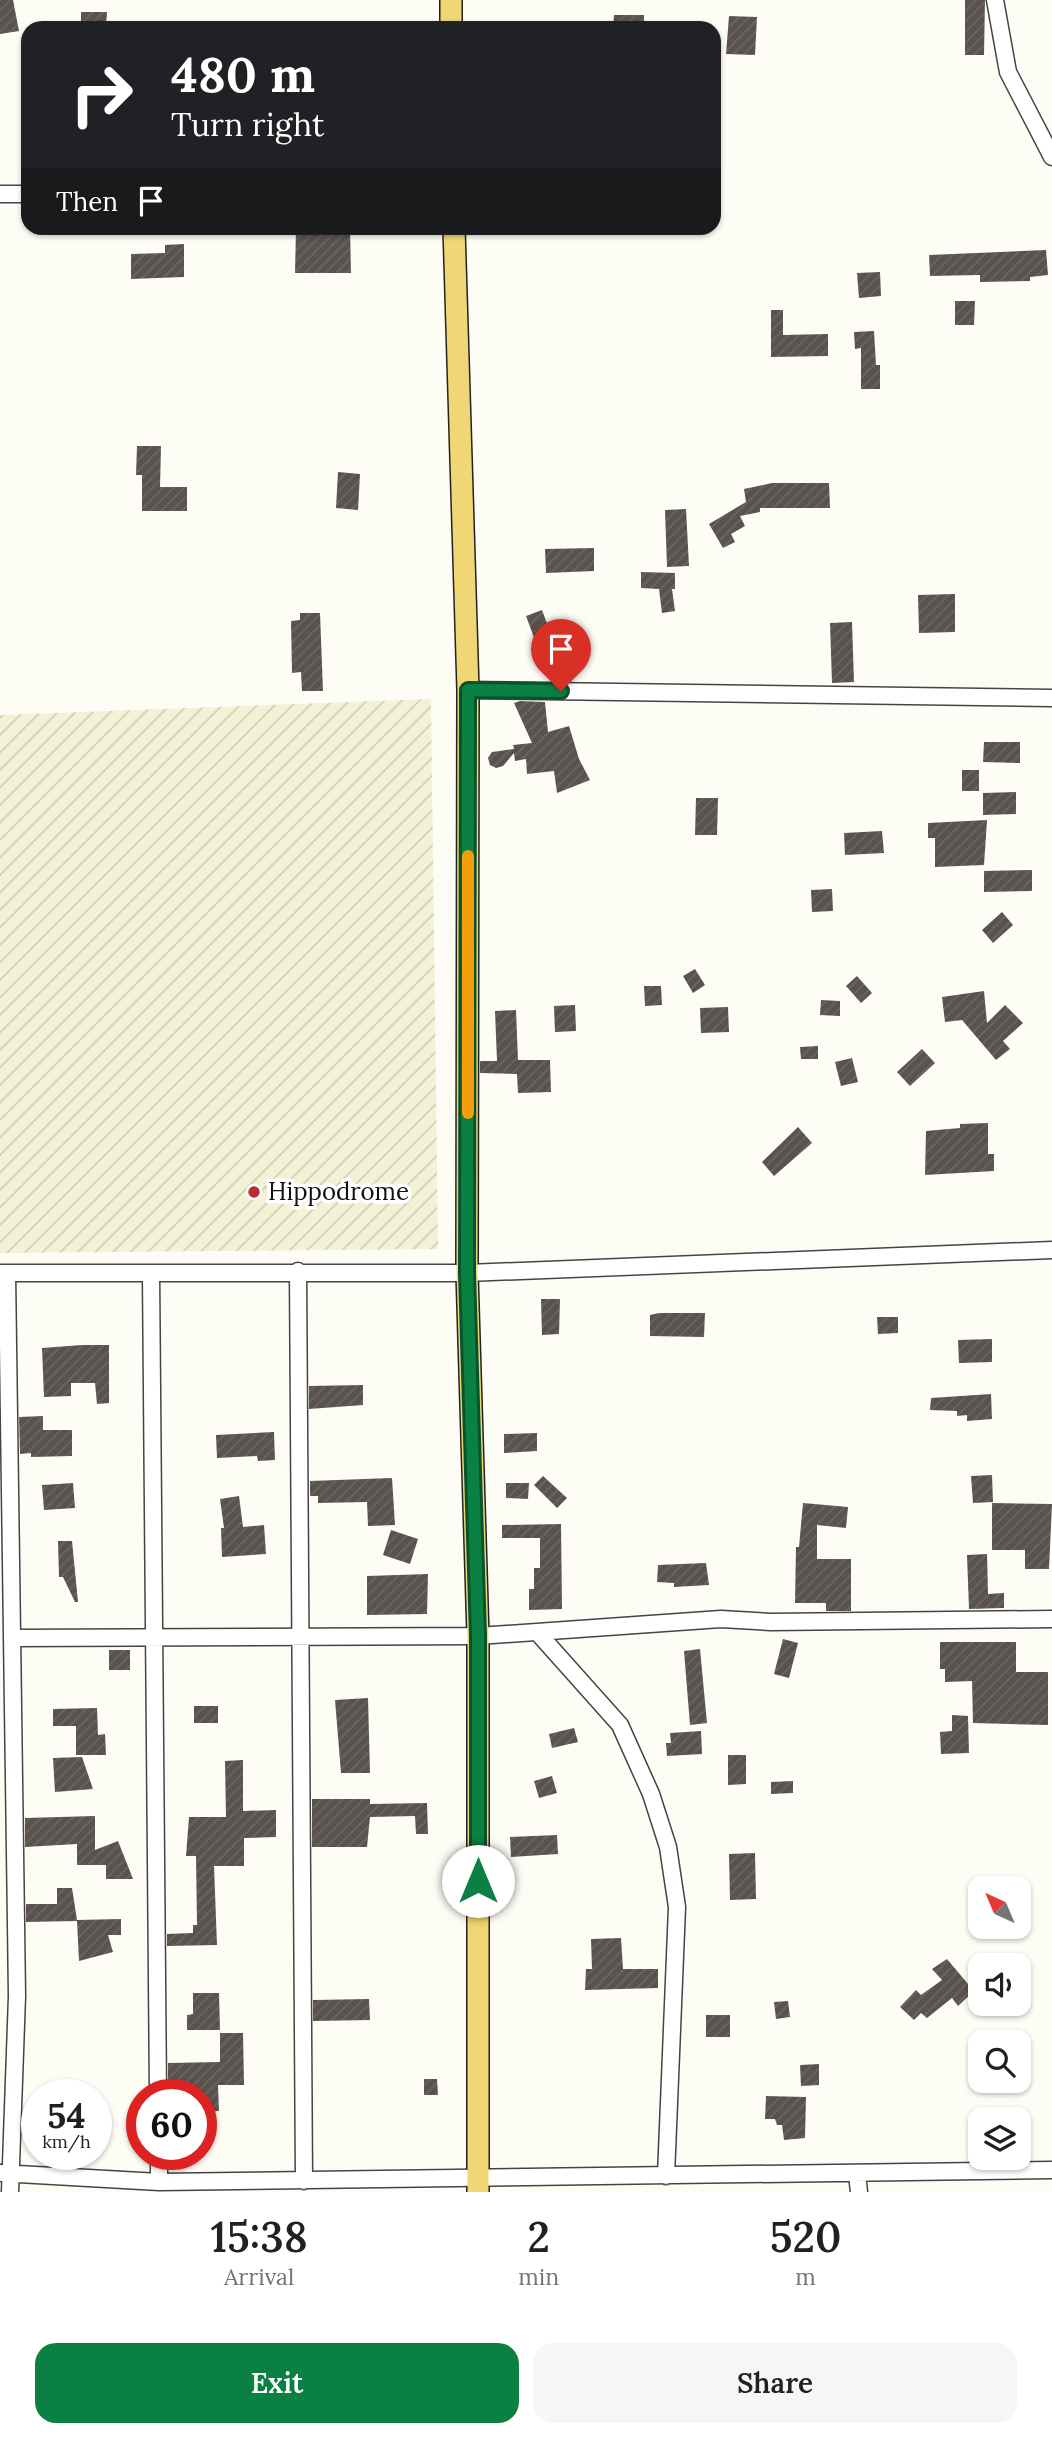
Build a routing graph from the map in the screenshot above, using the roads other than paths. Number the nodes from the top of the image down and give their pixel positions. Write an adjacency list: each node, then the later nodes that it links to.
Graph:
1 (451, 0): 3 (main road)
2 (995, 0): 4 (street)
3 (451, 21)
4 (1052, 158)
5 (0, 194): 6 (street)
6 (21, 194)
7 (454, 235): 8 (main road)
8 (468, 690): 9 (street); 14 (main road)
9 (1052, 698)
10 (1052, 1250): 14 (street)
11 (298, 1271): 13 (street); 14 (street); 19 (street)
12 (4, 1273): 13 (street); 20 (street)
13 (151, 1273): 18 (street)
14 (467, 1273): 17 (main road)
15 (1052, 1619): 16 (street)
16 (537, 1632): 17 (street); 28 (street)
17 (478, 1636): 19 (street); 30 (main road)
18 (154, 1637): 19 (street); 20 (street); 21 (street)
19 (301, 1637): 26 (street)
20 (13, 1638): 24 (street)
21 (158, 2079)
22 (159, 2170): 27 (street)
23 (1052, 2171): 25 (street)
24 (5, 2172): 27 (street); 32 (street)
25 (858, 2174): 28 (street); 33 (street)
26 (304, 2181): 29 (street); 31 (street)
27 (159, 2182): 31 (street)
28 (670, 2182): 30 (street)
29 (333, 2186): 30 (street)
30 (478, 2186)
31 (204, 2187)
32 (10, 2192)
33 (859, 2192)

